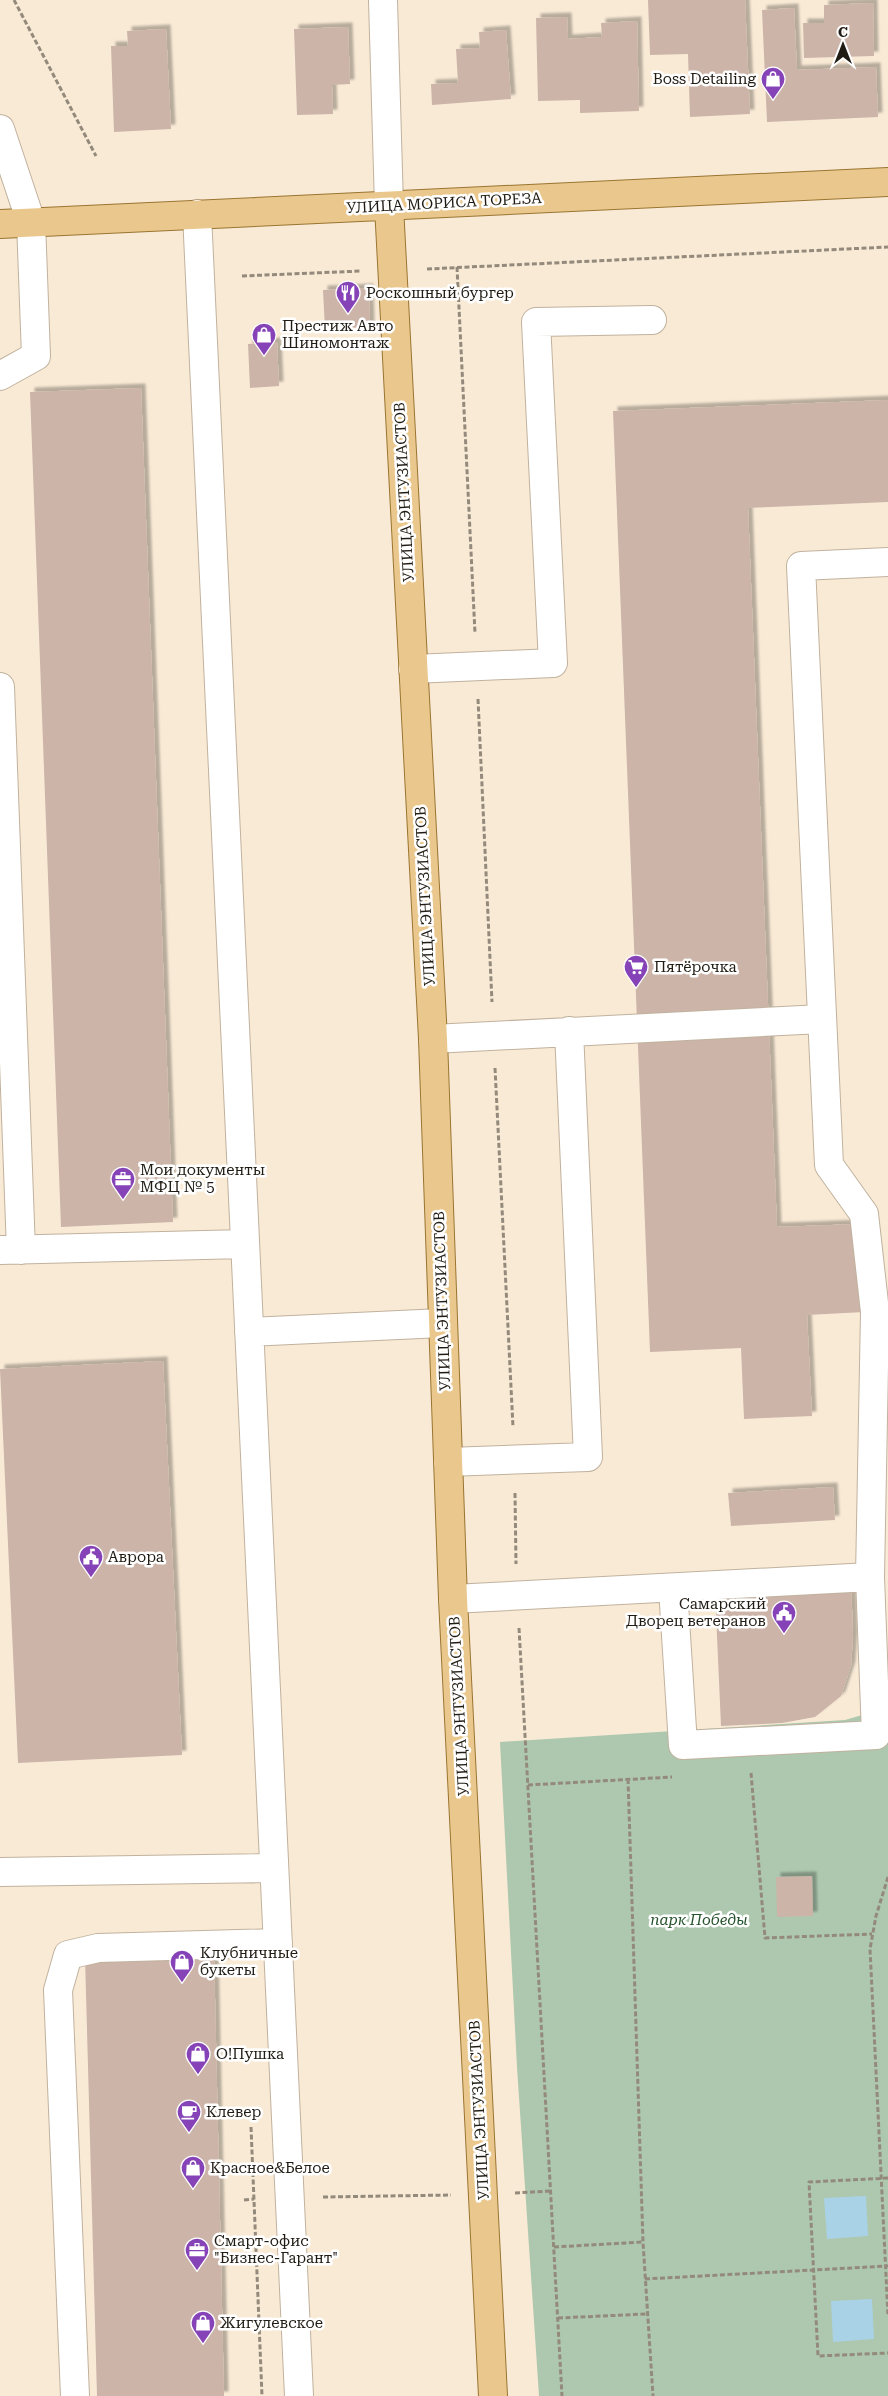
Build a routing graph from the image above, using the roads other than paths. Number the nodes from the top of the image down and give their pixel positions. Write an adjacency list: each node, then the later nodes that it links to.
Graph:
1 (383, 0): 4 (street)
2 (0, 129): 6 (street)
3 (888, 182): 4 (main road, УЛИЦА МОРИСА ТОРЕЗА)
4 (389, 206): 5 (main road, УЛИЦА МОРИСА ТОРЕЗА); 11 (main road, УЛИЦА ЭНТУЗИАСТОВ)
5 (197, 214): 6 (main road, УЛИЦА МОРИСА ТОРЕЗА); 16 (street)
6 (31, 222): 7 (main road, УЛИЦА МОРИСА ТОРЕЗА); 9 (street)
7 (0, 224)
8 (652, 320): 11 (street)
9 (0, 376)
10 (888, 562): 13 (street)
11 (413, 669): 15 (main road, УЛИЦА ЭНТУЗИАСТОВ)
12 (0, 687): 17 (street)
13 (822, 1019): 14 (street); 20 (street)
14 (569, 1031): 15 (street); 21 (street)
15 (433, 1039): 18 (main road, УЛИЦА ЭНТУЗИАСТОВ)
16 (245, 1244): 17 (street); 19 (street)
17 (11, 1250)
18 (442, 1323): 19 (street); 21 (main road, УЛИЦА ЭНТУЗИАСТОВ)
19 (249, 1332): 25 (street)
20 (881, 1384): 22 (street)
21 (448, 1462): 24 (main road, УЛИЦА ЭНТУЗИАСТОВ)
22 (870, 1577): 23 (street); 23 (street)
23 (673, 1588): 24 (street)
24 (453, 1599): 30 (main road, УЛИЦА ЭНТУЗИАСТОВ)
25 (274, 1868): 26 (street); 27 (street)
26 (0, 1872)
27 (278, 1943): 28 (street); 29 (street)
28 (75, 2396)
29 (299, 2396)
30 (493, 2396)

